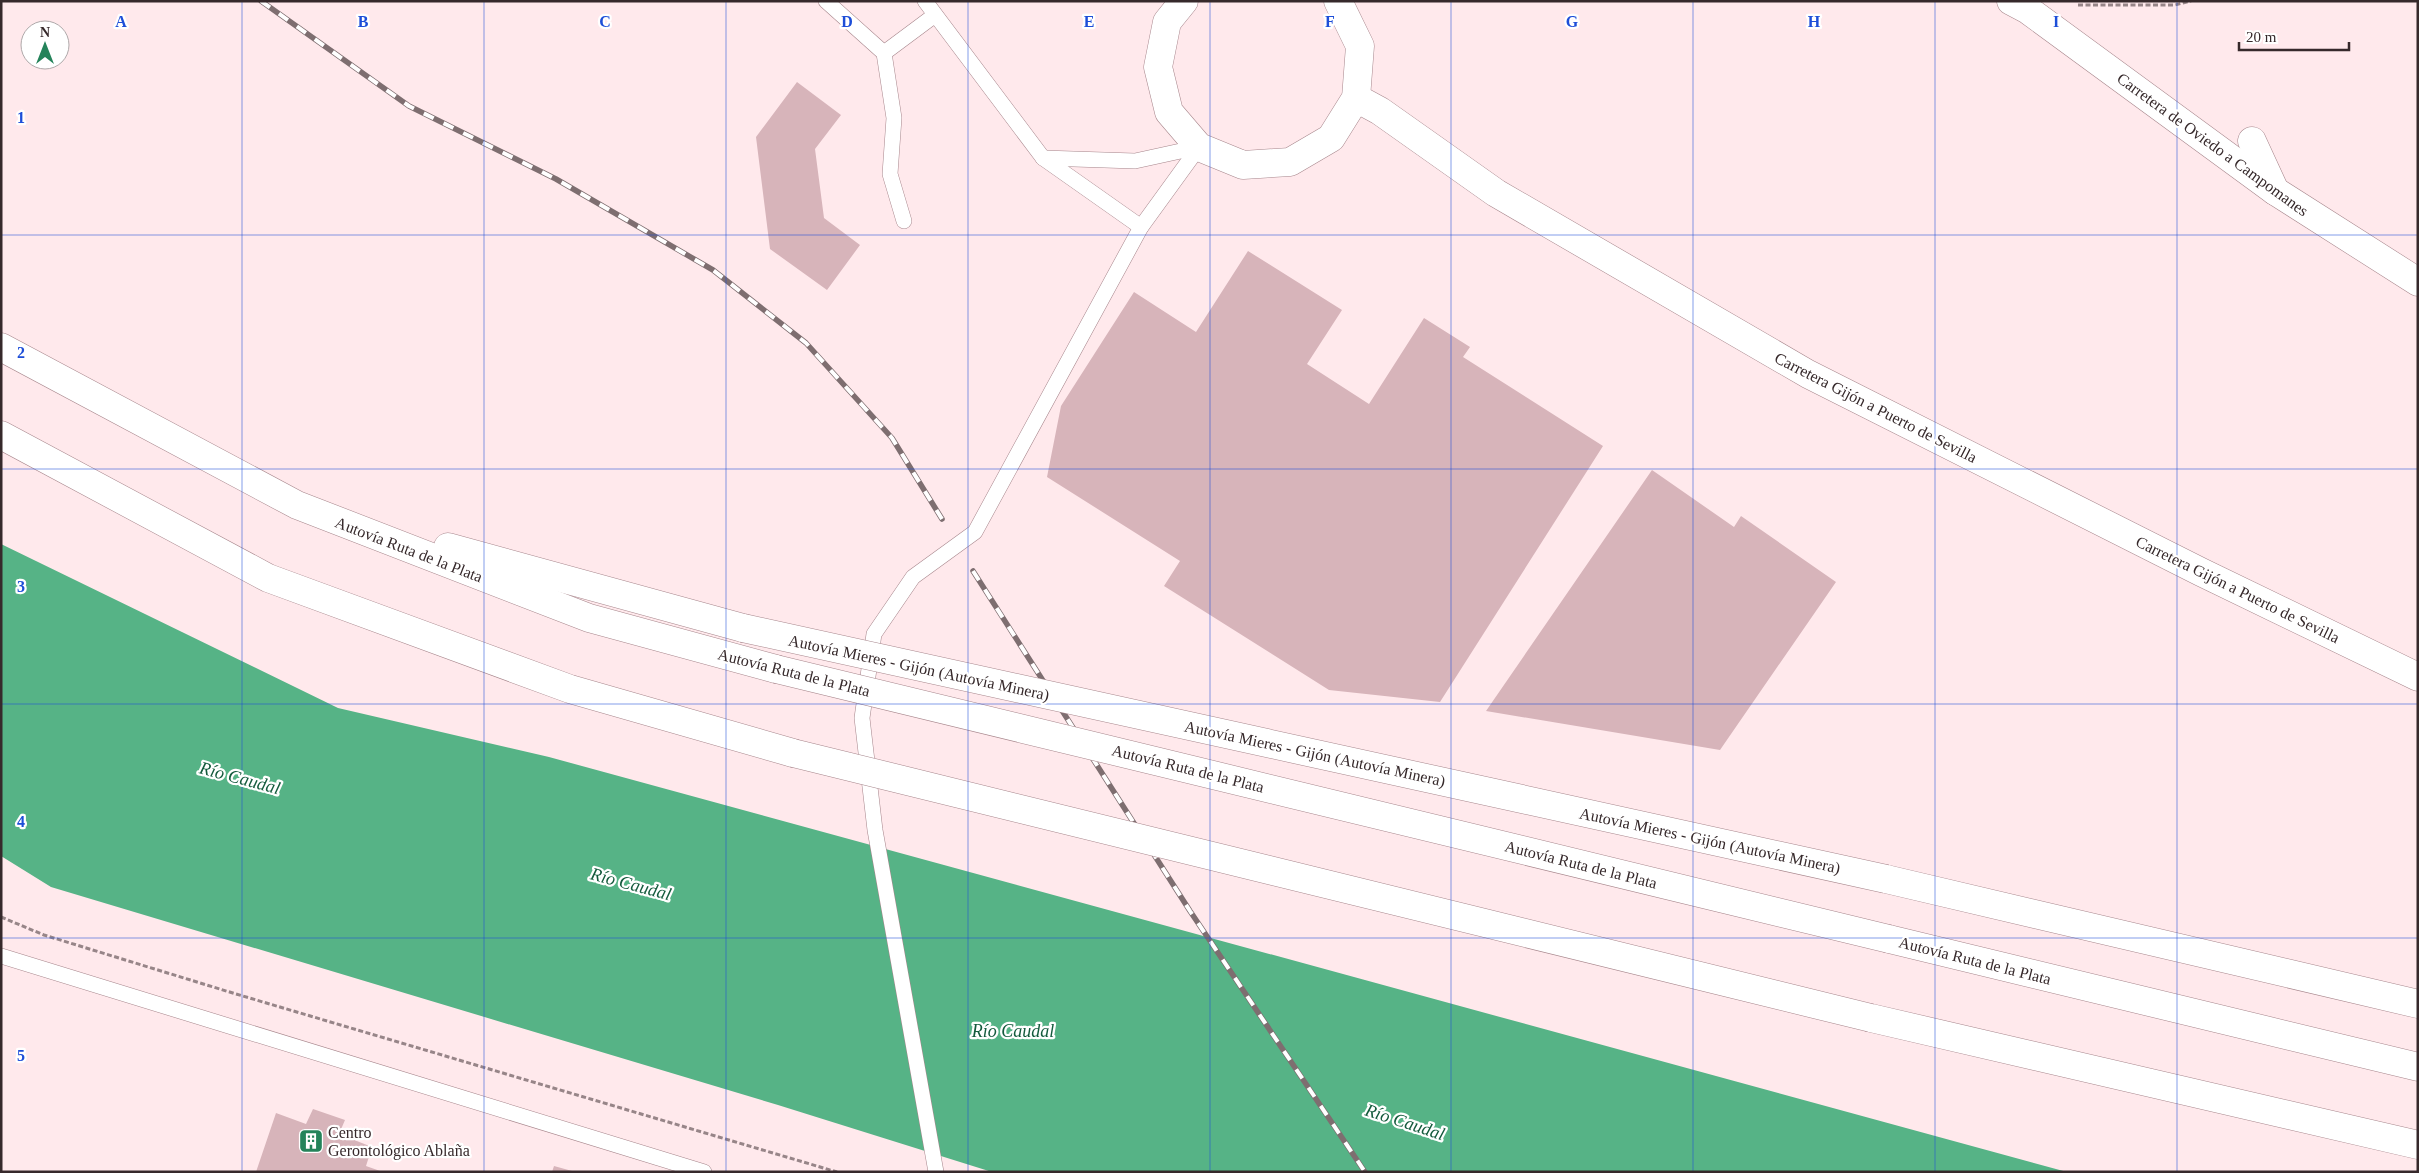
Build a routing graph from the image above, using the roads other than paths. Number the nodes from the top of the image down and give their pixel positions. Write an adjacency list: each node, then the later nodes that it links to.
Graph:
1 (826, 1): 7 (lane)
2 (925, 1): 6 (lane)
3 (1184, 1): 10 (main road)
4 (1338, 1): 8 (main road)
5 (2020, 6): 12 (main road, Carretera de Oviedo a Campomanes)
6 (935, 15): 7 (lane); 11 (lane)
7 (884, 52): 13 (lane)
8 (1356, 98): 10 (main road); 19 (main road, Carretera Gijón a Puerto de Sevilla)
9 (2252, 141): 12 (main road)
10 (1199, 147): 11 (lane); 14 (lane)
11 (1044, 158): 14 (lane)
12 (2275, 191): 15 (main road, Carretera de Oviedo a Campomanes)
13 (904, 221)
14 (1141, 227): 24 (lane)
15 (2418, 282)
16 (1, 347): 18 (main road, Autovía Ruta de la Plata)
17 (1, 435): 23 (main road, bridge)
18 (297, 505): 21 (main road, Autovía Mieres - Gijón (Autovía Minera), bridge); 22 (main road, Autovía Ruta de la Plata, bridge)
19 (2418, 677)
20 (1, 956): 25 (lane)
21 (2418, 1004)
22 (2418, 1066)
23 (2418, 1146)
24 (936, 1168)
25 (704, 1172)

